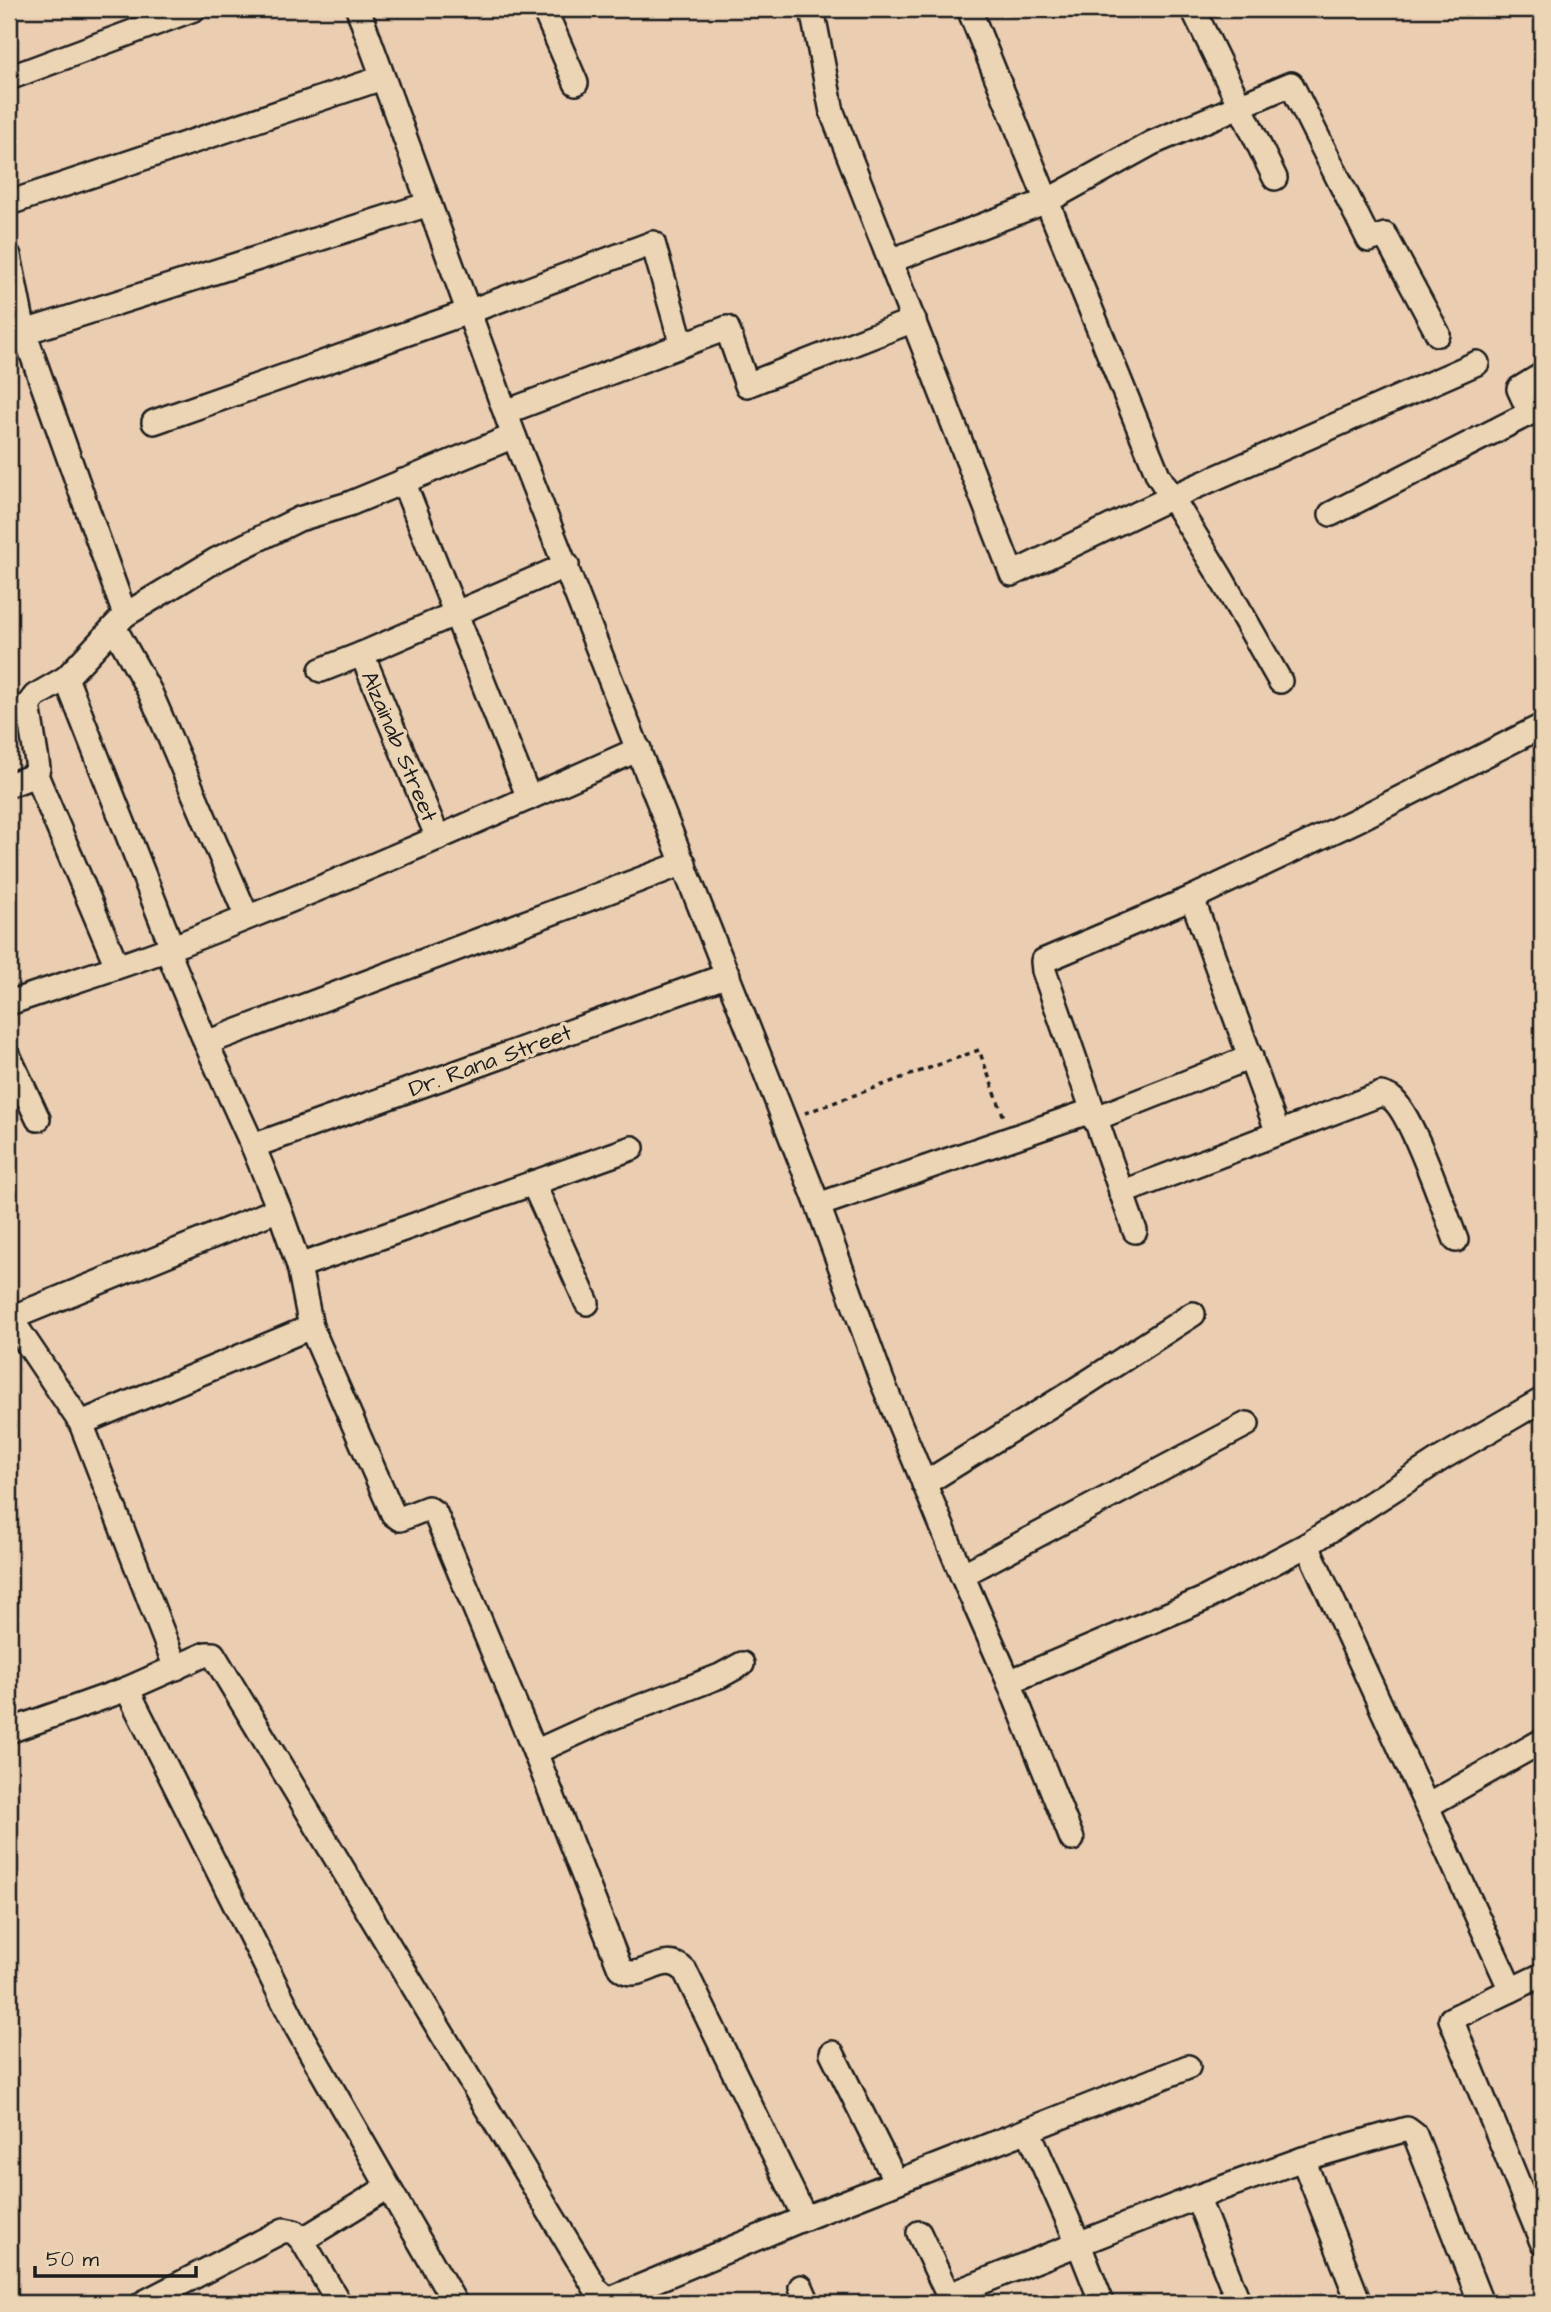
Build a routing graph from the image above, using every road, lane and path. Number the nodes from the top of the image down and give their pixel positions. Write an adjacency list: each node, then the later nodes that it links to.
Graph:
1 (194, 9): 7 (street)
2 (358, 9): 8 (street)
3 (544, 9): 9 (street)
4 (812, 9): 16 (street)
5 (969, 9): 12 (street)
6 (1194, 9): 10 (street)
7 (9, 78)
8 (382, 78): 13 (street); 14 (street)
9 (576, 83)
10 (1241, 107): 11 (street); 12 (street); 19 (street)
11 (1275, 178)
12 (1047, 201): 16 (street); 28 (street)
13 (9, 203)
14 (429, 204): 17 (street); 20 (street)
15 (9, 256): 20 (street)
16 (890, 261): 18 (street)
17 (468, 312): 21 (street); 24 (street); 25 (street)
18 (914, 320): 21 (street); 28 (street)
19 (1438, 334)
20 (17, 335): 32 (street)
21 (682, 345): 24 (street)
22 (1477, 363): 28 (street)
23 (1542, 375): 29 (street)
24 (506, 412): 26 (street)
25 (154, 422)
26 (514, 436): 27 (street); 30 (street)
27 (403, 481): 31 (street); 32 (street)
28 (1172, 497): 36 (street)
29 (1331, 514)
30 (567, 565): 31 (street); 38 (street)
31 (454, 613): 33 (street); 41 (street)
32 (119, 621): 35 (street); 45 (street)
33 (362, 654): 34 (street); 42 (street, Alzainab Street)
34 (321, 670)
35 (66, 678): 39 (street); 46 (street)
36 (1280, 681)
37 (1542, 726): 44 (street)
38 (639, 749): 41 (street); 43 (street)
39 (36, 775): 40 (street); 47 (street)
40 (9, 785)
41 (529, 798): 42 (street)
42 (438, 838): 45 (street)
43 (684, 863): 48 (street); 50 (street)
44 (1192, 898): 52 (street); 53 (street)
45 (247, 917): 46 (street)
46 (169, 948): 47 (street); 50 (street)
47 (117, 966): 49 (street)
48 (728, 975): 55 (street); 58 (street, Dr. Rana Street)
49 (9, 1003)
50 (206, 1043): 58 (street)
51 (9, 1056): 54 (street)
52 (1251, 1058): 53 (street); 56 (street)
53 (1093, 1115): 57 (street); 61 (street)
54 (38, 1119)
55 (785, 1120): 57 (path); 62 (street)
56 (1278, 1133): 61 (street); 65 (street)
57 (1012, 1138): 62 (street)
58 (253, 1146): 63 (street)
59 (632, 1148): 60 (street)
60 (533, 1183): 66 (street); 67 (street)
61 (1121, 1193): 64 (street)
62 (818, 1205): 74 (street)
63 (279, 1209): 66 (street); 69 (street)
64 (1135, 1231)
65 (1456, 1240)
66 (299, 1266): 70 (street)
67 (587, 1303)
68 (1193, 1314): 74 (street)
69 (10, 1317): 72 (street)
70 (311, 1327): 72 (street); 83 (street)
71 (1542, 1400): 75 (street)
72 (81, 1423): 78 (street)
73 (1248, 1424): 76 (street)
74 (924, 1484): 76 (street)
75 (1307, 1545): 79 (street); 84 (street)
76 (962, 1575): 79 (street)
77 (742, 1664): 83 (street)
78 (176, 1668): 80 (street); 95 (street)
79 (1009, 1682): 85 (street)
80 (127, 1689): 81 (street); 93 (street)
81 (9, 1731)
82 (1542, 1741): 84 (street)
83 (535, 1752): 95 (street)
84 (1427, 1806): 87 (street)
85 (1072, 1839)
86 (1542, 1975): 87 (street)
87 (1511, 1990): 98 (street)
88 (832, 2053): 92 (street)
89 (1188, 2067): 90 (street)
90 (1028, 2130): 92 (street); 99 (street)
91 (1303, 2160): 94 (street); 106 (street); 107 (street)
92 (896, 2182): 95 (street)
93 (388, 2187): 97 (street); 103 (street)
94 (1197, 2197): 99 (street); 105 (street)
95 (805, 2218)
96 (919, 2234): 100 (street)
97 (302, 2240): 101 (street); 102 (street)
98 (1542, 2242)
99 (1079, 2245): 100 (street); 104 (street)
100 (951, 2302)
101 (143, 2303)
102 (339, 2303)
103 (455, 2303)
104 (1102, 2303)
105 (1239, 2303)
106 (1359, 2303)
107 (1481, 2303)

